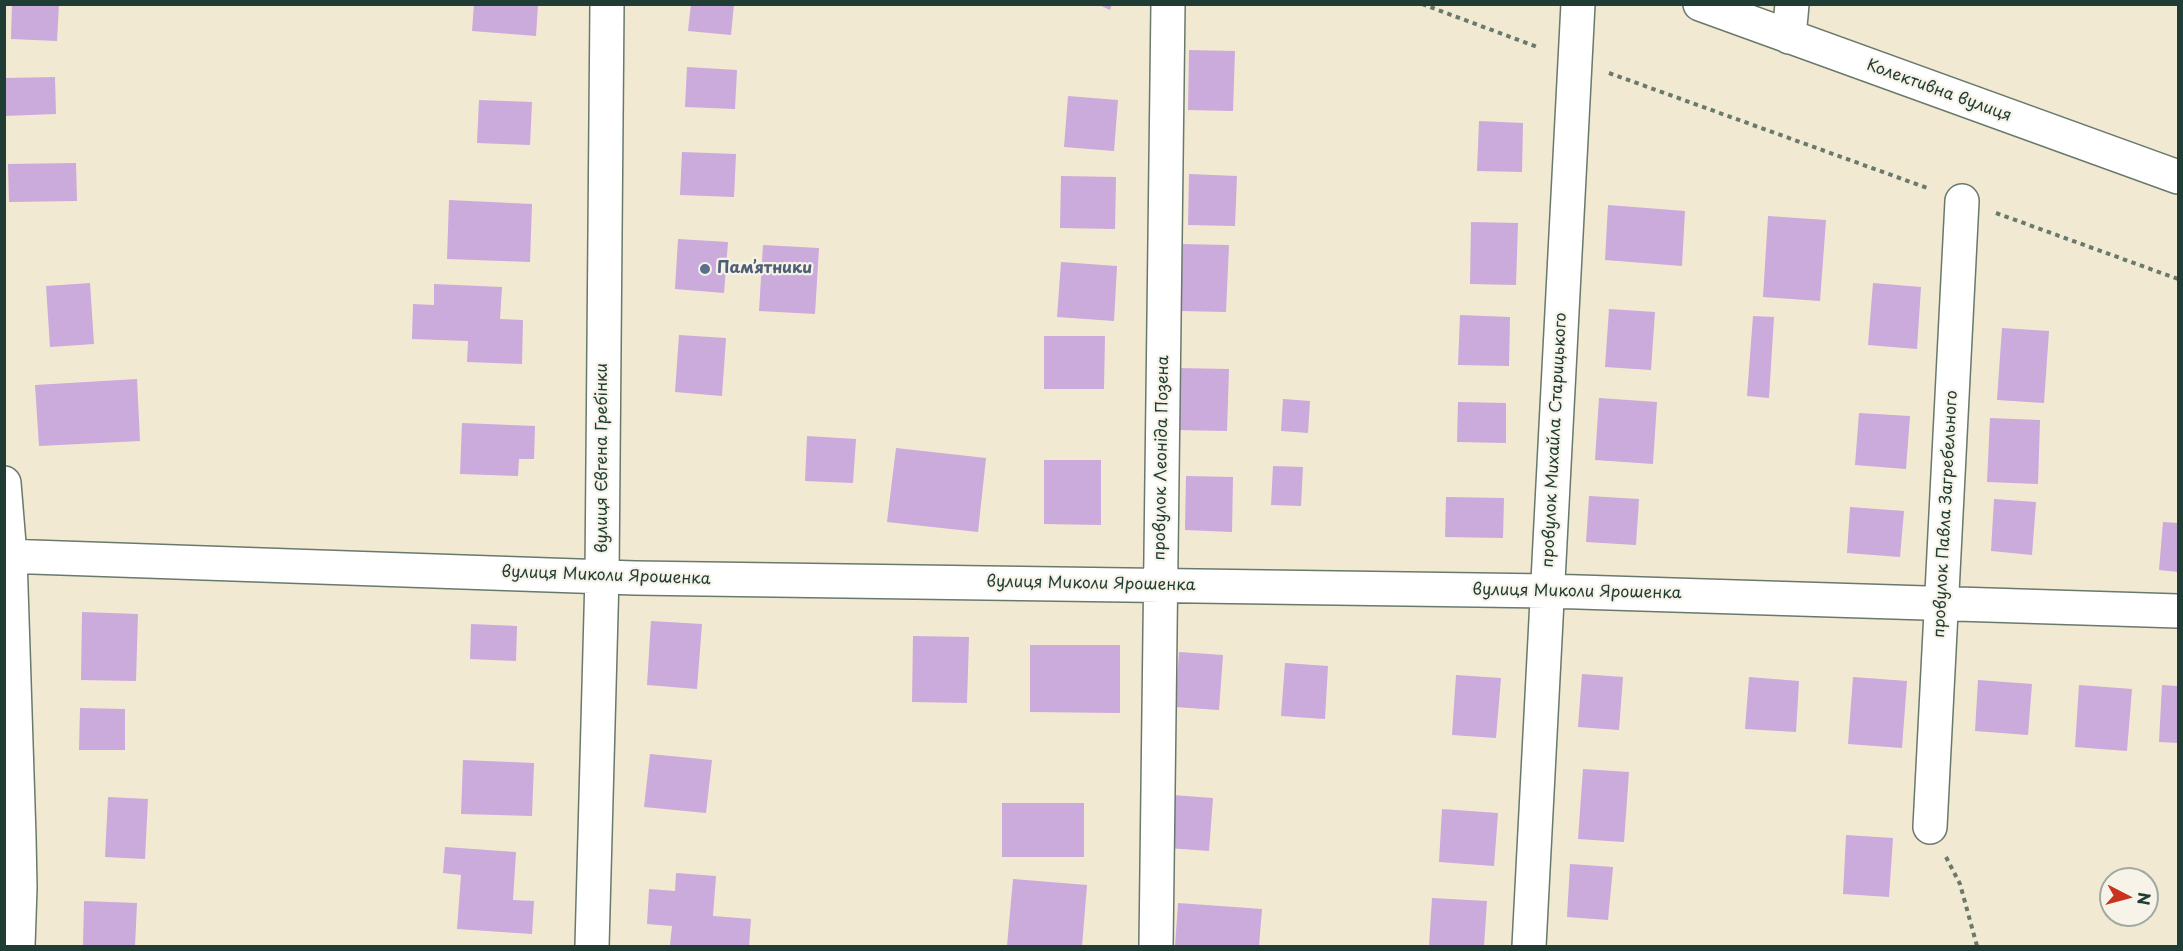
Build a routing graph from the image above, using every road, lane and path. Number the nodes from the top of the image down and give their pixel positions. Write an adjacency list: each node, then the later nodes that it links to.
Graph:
1 (607, 4): 14 (street, вулиця Євгена Гребінки)
2 (1168, 4): 15 (street, провулок Леоніда Позена)
3 (1422, 4): 8 (path)
4 (1578, 4): 8 (street, провулок Михайла Старицького)
5 (1700, 4): 7 (street, Колективна вулиця)
6 (1792, 4): 7 (street)
7 (1789, 37): 9 (street, Колективна вулиця)
8 (1575, 61): 10 (path); 16 (street, провулок Михайла Старицького)
9 (2178, 177)
10 (1962, 201): 11 (path); 17 (street, провулок Павла Загребельного)
11 (2178, 279)
12 (4, 483): 13 (street)
13 (7, 556): 14 (street, вулиця Миколи Ярошенка); 20 (street)
14 (602, 576): 15 (street, вулиця Миколи Ярошенка); 21 (street, вулиця Євгена Гребінки)
15 (1161, 585): 16 (street, вулиця Миколи Ярошенка); 22 (street, провулок Леоніда Позена)
16 (1547, 591): 17 (street, вулиця Миколи Ярошенка); 23 (street, провулок Михайла Старицького)
17 (1942, 603): 18 (street, вулиця Миколи Ярошенка); 19 (street, провулок Павла Загребельного)
18 (2178, 611)
19 (1930, 827): 24 (path)
20 (18, 946)
21 (592, 946)
22 (1156, 946)
23 (1529, 946)
24 (1977, 946)

